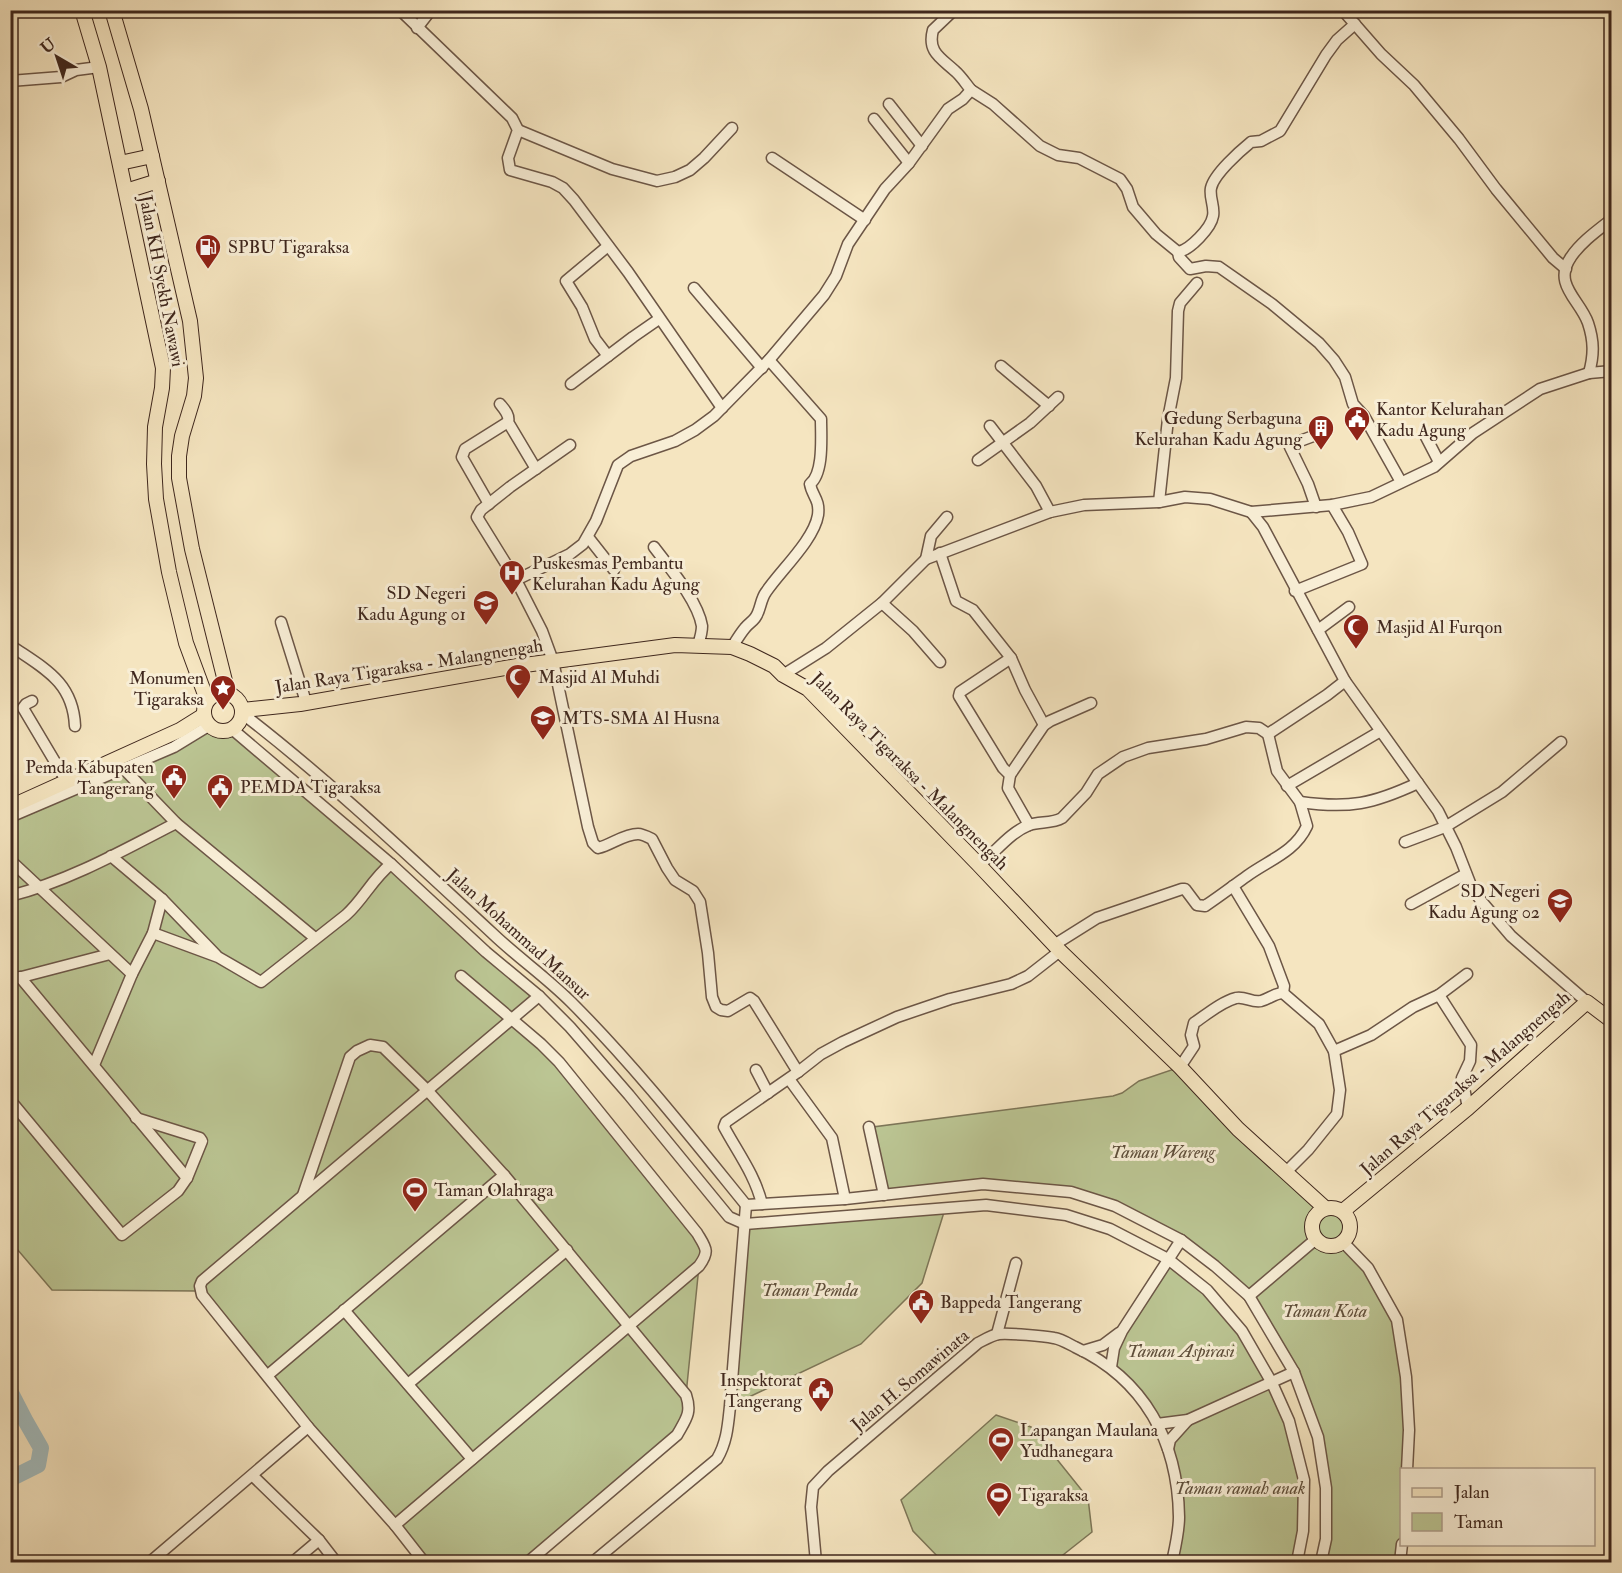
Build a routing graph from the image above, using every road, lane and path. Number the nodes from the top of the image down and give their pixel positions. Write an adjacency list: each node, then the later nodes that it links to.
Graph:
1 (82, 10): 9 (main road, Jalan KH Syekh Nawawi)
2 (112, 10): 17 (main road, Jalan KH Syekh Nawawi)
3 (400, 10): 8 (street)
4 (431, 10): 8 (street)
5 (954, 10): 11 (street)
6 (1345, 10): 7 (street)
7 (1355, 24): 26 (street); 27 (street)
8 (417, 28): 15 (street)
9 (99, 67): 10 (street); 19 (main road, Jalan KH Syekh Nawawi)
10 (10, 81)
11 (971, 90): 16 (street); 26 (street)
12 (889, 104): 16 (street)
13 (874, 119): 20 (street)
14 (732, 128): 15 (street)
15 (518, 130): 25 (street)
16 (922, 146): 20 (street)
17 (152, 156): 19 (main road); 21 (main road, Jalan KH Syekh Nawawi)
18 (772, 158): 24 (street)
19 (120, 163): 22 (main road, Jalan KH Syekh Nawawi)
20 (909, 163): 24 (street)
21 (158, 181): 22 (main road); 77 (main road, Jalan KH Syekh Nawawi)
22 (126, 191): 78 (main road, Jalan KH Syekh Nawawi)
23 (1611, 219): 27 (street)
24 (865, 220): 32 (street)
25 (608, 246): 30 (street); 31 (street)
26 (1178, 252): 50 (street)
27 (1566, 269): 35 (street)
28 (1197, 283): 51 (street)
29 (694, 288): 32 (street)
30 (659, 319): 31 (street); 40 (street)
31 (608, 356): 36 (street)
32 (766, 364): 40 (street); 71 (street)
33 (1001, 366): 39 (street)
34 (1611, 371): 35 (street)
35 (1589, 373): 48 (street)
36 (571, 384)
37 (1058, 397): 39 (street)
38 (500, 404): 41 (street)
39 (1049, 406): 45 (street)
40 (722, 408): 58 (street)
41 (508, 422): 49 (street); 52 (street)
42 (990, 426): 45 (street)
43 (1324, 432): 54 (street)
44 (1426, 437): 48 (street)
45 (1002, 442): 47 (street); 55 (street)
46 (570, 446): 49 (street)
47 (978, 460)
48 (1439, 462): 50 (street)
49 (536, 469): 52 (street)
50 (1401, 482): 53 (street)
51 (1159, 502): 55 (street); 56 (street)
52 (489, 504): 63 (street)
53 (1332, 505): 54 (street); 64 (street)
54 (1316, 507): 56 (street)
55 (1050, 512): 60 (street)
56 (1251, 512): 64 (street)
57 (947, 517): 61 (street)
58 (588, 537): 62 (street); 63 (street)
59 (654, 547): 70 (street)
60 (940, 553): 61 (street); 72 (street)
61 (926, 559): 65 (street)
62 (614, 570)
63 (516, 580): 73 (street)
64 (1295, 591): 68 (street)
65 (882, 603): 74 (street); 75 (street)
66 (1349, 607): 68 (street)
67 (281, 622): 80 (street)
68 (1318, 630): 76 (street)
69 (10, 645): 85 (street)
70 (698, 645): 71 (main road, Jalan Raya Tigaraksa - Malangnengah); 73 (main road, Jalan Raya Tigaraksa - Malangnengah)
71 (732, 647): 75 (main road, Jalan Raya Tigaraksa - Malangnengah)
72 (1011, 658): 84 (street); 91 (street)
73 (553, 661): 80 (main road, Jalan Raya Tigaraksa - Malangnengah); 131 (street)
74 (940, 662)
75 (783, 675): 105 (main road, Jalan Raya Tigaraksa - Malangnengah)
76 (1345, 681): 87 (street); 88 (street)
77 (228, 693): 78 (main road); 82 (main road)
78 (207, 700): 83 (main road)
79 (32, 701): 92 (street)
80 (306, 702): 82 (main road, Jalan Raya Tigaraksa - Malangnengah)
81 (1092, 704): 84 (street)
82 (243, 712): 86 (main road); 145 (street, Jalan Mohammad Mansur)
83 (207, 720): 86 (main road); 90 (street); 92 (main road)
84 (1044, 725): 91 (street)
85 (75, 726)
86 (231, 729): 104 (street, Jalan Mohammad Mansur)
87 (1380, 732): 93 (street); 94 (street)
88 (1268, 734): 94 (street); 99 (street)
89 (1561, 742): 100 (street)
90 (123, 768): 97 (street); 98 (street)
91 (1010, 775): 99 (street)
92 (67, 782): 96 (main road)
93 (1418, 783): 95 (street); 100 (street)
94 (1287, 786): 95 (street)
95 (1300, 802): 107 (street)
96 (10, 807)
97 (10, 817)
98 (176, 823): 102 (street); 113 (street)
99 (1029, 825): 105 (street)
100 (1446, 827): 101 (street); 106 (street)
101 (1405, 842)
102 (111, 856): 108 (street); 110 (street)
103 (10, 860): 108 (street)
104 (390, 864): 113 (street); 123 (street, Jalan Mohammad Mansur)
105 (980, 865): 114 (main road, Jalan Raya Tigaraksa - Malangnengah)
106 (1466, 874): 111 (street); 124 (street)
107 (1233, 886): 114 (street); 121 (street)
108 (40, 888): 109 (street); 115 (street)
109 (10, 896)
110 (162, 899): 112 (street); 116 (street)
111 (1411, 904)
112 (153, 933): 116 (street); 117 (street)
113 (315, 938): 116 (street)
114 (1057, 948): 129 (main road, Jalan Raya Tigaraksa - Malangnengah); 131 (street)
115 (110, 954): 117 (street); 120 (street)
116 (218, 957)
117 (132, 974): 128 (street)
118 (1467, 974): 122 (street)
119 (461, 976): 125 (street)
120 (15, 979): 128 (street)
121 (1283, 993): 127 (street); 129 (street)
122 (1439, 994): 127 (street); 135 (street)
123 (539, 996): 125 (street); 148 (street, Jalan Mohammad Mansur)
124 (1587, 1002): 126 (main road, Jalan Raya Tigaraksa - Malangnengah); 135 (main road, Jalan Raya Tigaraksa - Malangnengah)
125 (512, 1018): 132 (street); 157 (street)
126 (1611, 1021)
127 (1334, 1051): 138 (street)
128 (94, 1065): 136 (street)
129 (1180, 1067): 138 (main road, Jalan Raya Tigaraksa - Malangnengah)
130 (756, 1070): 133 (street)
131 (794, 1075): 133 (street); 143 (street)
132 (428, 1090): 139 (street); 141 (street); 141 (street)
133 (768, 1093): 144 (street)
134 (10, 1100): 140 (street)
135 (1468, 1108): 147 (main road, Jalan Raya Tigaraksa - Malangnengah)
136 (136, 1118): 140 (street); 140 (street)
137 (869, 1127): 142 (street)
138 (1286, 1172): 146 (main road, Jalan Raya Tigaraksa - Malangnengah)
139 (504, 1175): 152 (street); 156 (street)
140 (187, 1178)
141 (303, 1195): 163 (street)
142 (884, 1195): 143 (street); 150 (street)
143 (845, 1199): 144 (street)
144 (762, 1204): 145 (street)
145 (746, 1205): 148 (street)
146 (1325, 1208): 147 (main road); 149 (main road)
147 (1343, 1210): 151 (main road)
148 (745, 1224): 153 (street); 181 (street)
149 (1316, 1239): 151 (main road); 155 (street)
150 (1181, 1240): 153 (street); 155 (street)
151 (1343, 1242): 171 (street)
152 (567, 1250): 157 (street); 165 (street)
153 (1168, 1259): 158 (street); 164 (street)
154 (1016, 1263): 159 (street)
155 (1249, 1296): 162 (street)
156 (344, 1310): 163 (street); 165 (street)
157 (630, 1325): 170 (street); 180 (street)
158 (1122, 1331): 160 (street); 161 (street)
159 (997, 1334): 160 (street, Jalan H. Somawinata); 182 (street, Jalan H. Somawinata)
160 (1083, 1351): 161 (street, Jalan H. Somawinata)
161 (1111, 1367): 167 (street, Jalan H. Somawinata)
162 (1294, 1372): 164 (street); 185 (street)
163 (268, 1375): 168 (street)
164 (1272, 1383): 166 (street); 184 (street)
165 (408, 1384): 170 (street)
166 (1188, 1420): 167 (street); 169 (street)
167 (1157, 1424): 169 (street, Jalan H. Somawinata)
168 (308, 1427): 172 (street); 173 (street)
169 (1168, 1449): 183 (street, Jalan H. Somawinata)
170 (472, 1459): 173 (street)
171 (1407, 1468)
172 (253, 1476): 174 (street); 176 (street)
173 (395, 1525): 179 (street)
174 (319, 1540): 177 (street); 178 (street)
175 (1401, 1546): 186 (street)
176 (150, 1563)
177 (293, 1563)
178 (336, 1563)
179 (424, 1563)
180 (528, 1563)
181 (593, 1563)
182 (816, 1563)
183 (1172, 1563)
184 (1297, 1563)
185 (1321, 1563)
186 (1400, 1563)

